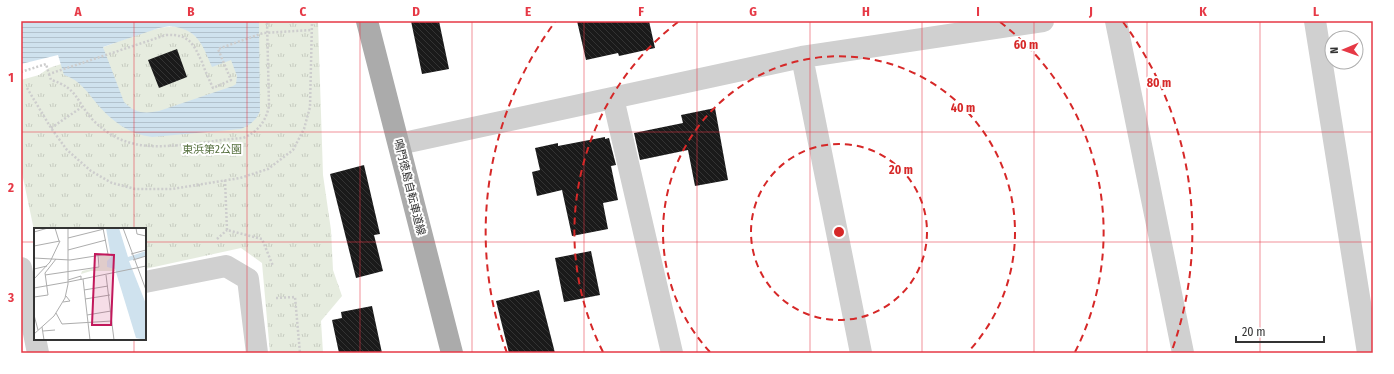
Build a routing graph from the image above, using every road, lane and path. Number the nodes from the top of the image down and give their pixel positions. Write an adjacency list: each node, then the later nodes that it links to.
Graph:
1 (267, 21): 8 (path)
2 (312, 21): 7 (path)
3 (367, 21): 16 (main road, 鳴門徳島自転車道線)
4 (1043, 21): 9 (street)
5 (1116, 21): 27 (street)
6 (1315, 21): 28 (street)
7 (312, 30): 8 (path); 15 (path)
8 (268, 33): 11 (path); 14 (path)
9 (802, 57): 13 (street); 26 (street)
10 (21, 72): 11 (path)
11 (49, 74): 14 (path)
12 (27, 88): 15 (path)
13 (613, 98): 16 (street); 25 (street)
14 (82, 107): 15 (path)
15 (51, 128)
16 (399, 144): 24 (main road, 鳴門徳島自転車道線)
17 (21, 268): 19 (street)
18 (146, 282): 23 (street)
19 (32, 305): 20 (street)
20 (34, 321)
21 (36, 340): 22 (street)
22 (38, 353)
23 (257, 353)
24 (452, 353)
25 (672, 353)
26 (861, 353)
27 (1183, 353)
28 (1368, 353)

